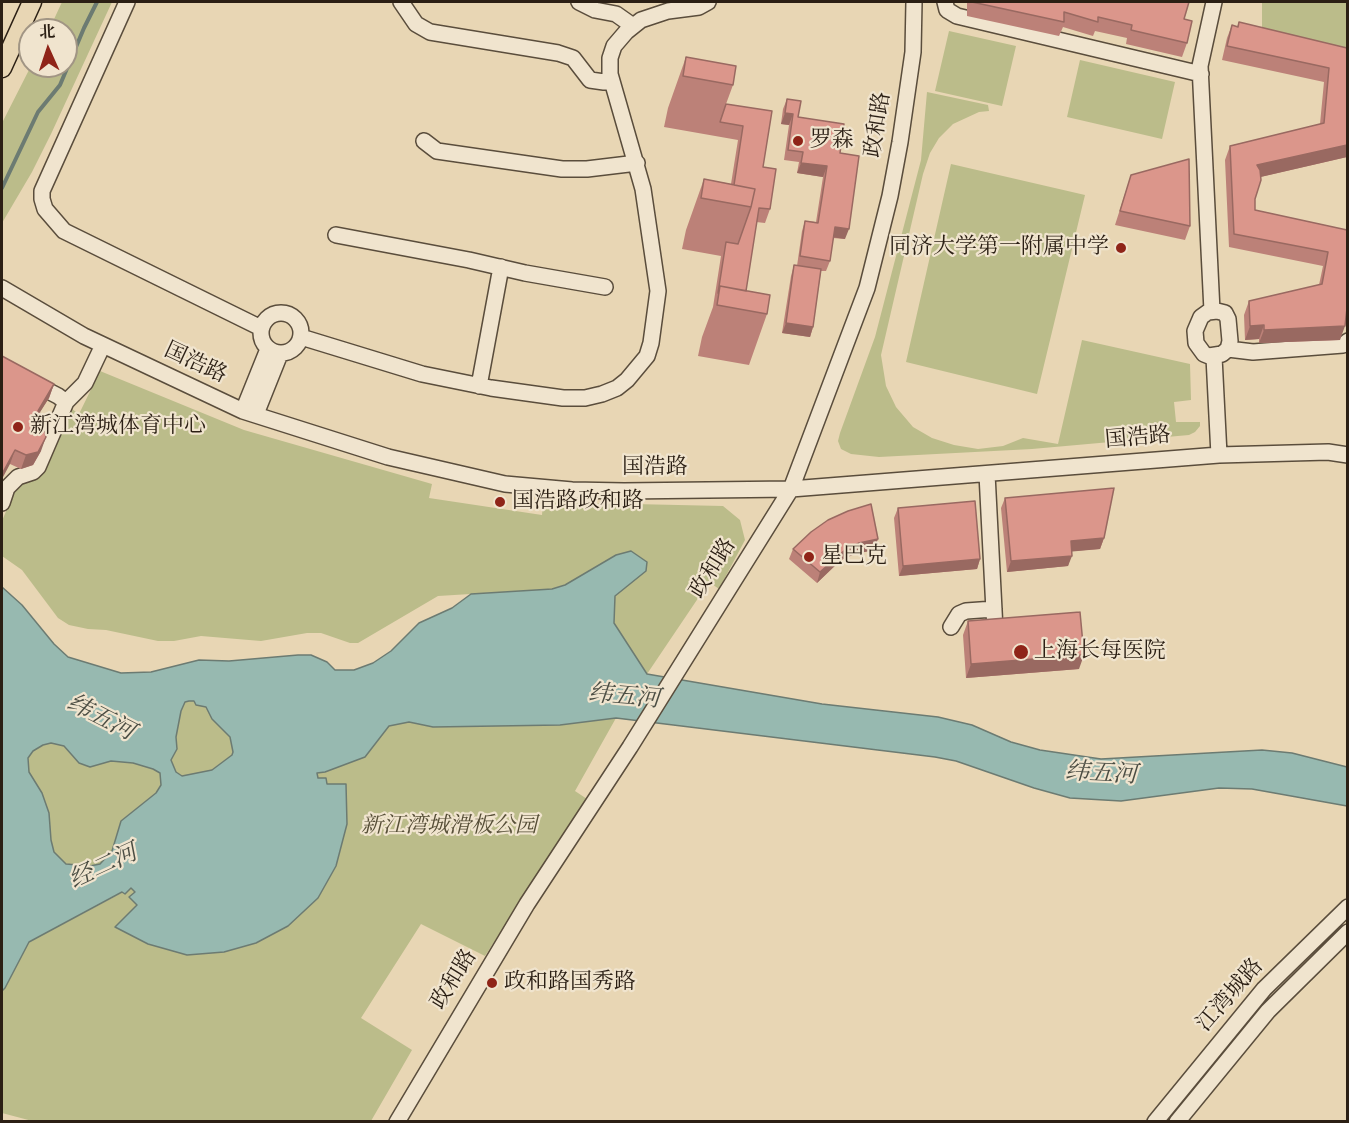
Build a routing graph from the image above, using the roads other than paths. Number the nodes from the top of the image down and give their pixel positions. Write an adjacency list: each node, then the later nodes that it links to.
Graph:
1 (32, 2): 10 (main road)
2 (127, 2): 20 (street)
3 (401, 2): 12 (street)
4 (579, 2): 9 (street)
5 (708, 2): 9 (street)
6 (914, 2): 34 (street, 政和路)
7 (945, 2): 11 (street)
8 (1214, 2): 11 (street)
9 (633, 26): 12 (street)
10 (2, 68)
11 (1201, 74): 19 (street)
12 (612, 81): 14 (street)
13 (424, 141): 14 (street)
14 (637, 163): 28 (street)
15 (336, 235): 16 (street)
16 (501, 267): 17 (street); 28 (street)
17 (605, 287)
18 (2, 288): 23 (street, 国浩路)
19 (1212, 311): 24 (street); 26 (street)
20 (261, 328): 21 (street); 25 (street)
21 (301, 337): 25 (street); 28 (street)
22 (1347, 340): 24 (street)
23 (103, 345): 29 (street); 30 (street, 国浩路)
24 (1228, 349): 26 (street)
25 (274, 352): 30 (street)
26 (1214, 357): 32 (street)
27 (2, 367): 29 (street)
28 (479, 386)
29 (66, 402): 35 (street)
30 (250, 413): 34 (street, 国浩路)
31 (1347, 454): 32 (street, 国浩路)
32 (1218, 455): 33 (street, 国浩路)
33 (987, 474): 34 (street, 国浩路); 36 (street)
34 (791, 489): 41 (street, 政和路)
35 (2, 503)
36 (994, 609): 37 (street); 38 (street)
37 (951, 627)
38 (995, 630)
39 (1347, 907): 42 (street, 江湾城路)
40 (1347, 932): 43 (street, 江湾城路)
41 (398, 1122)
42 (1155, 1122)
43 (1177, 1122)

